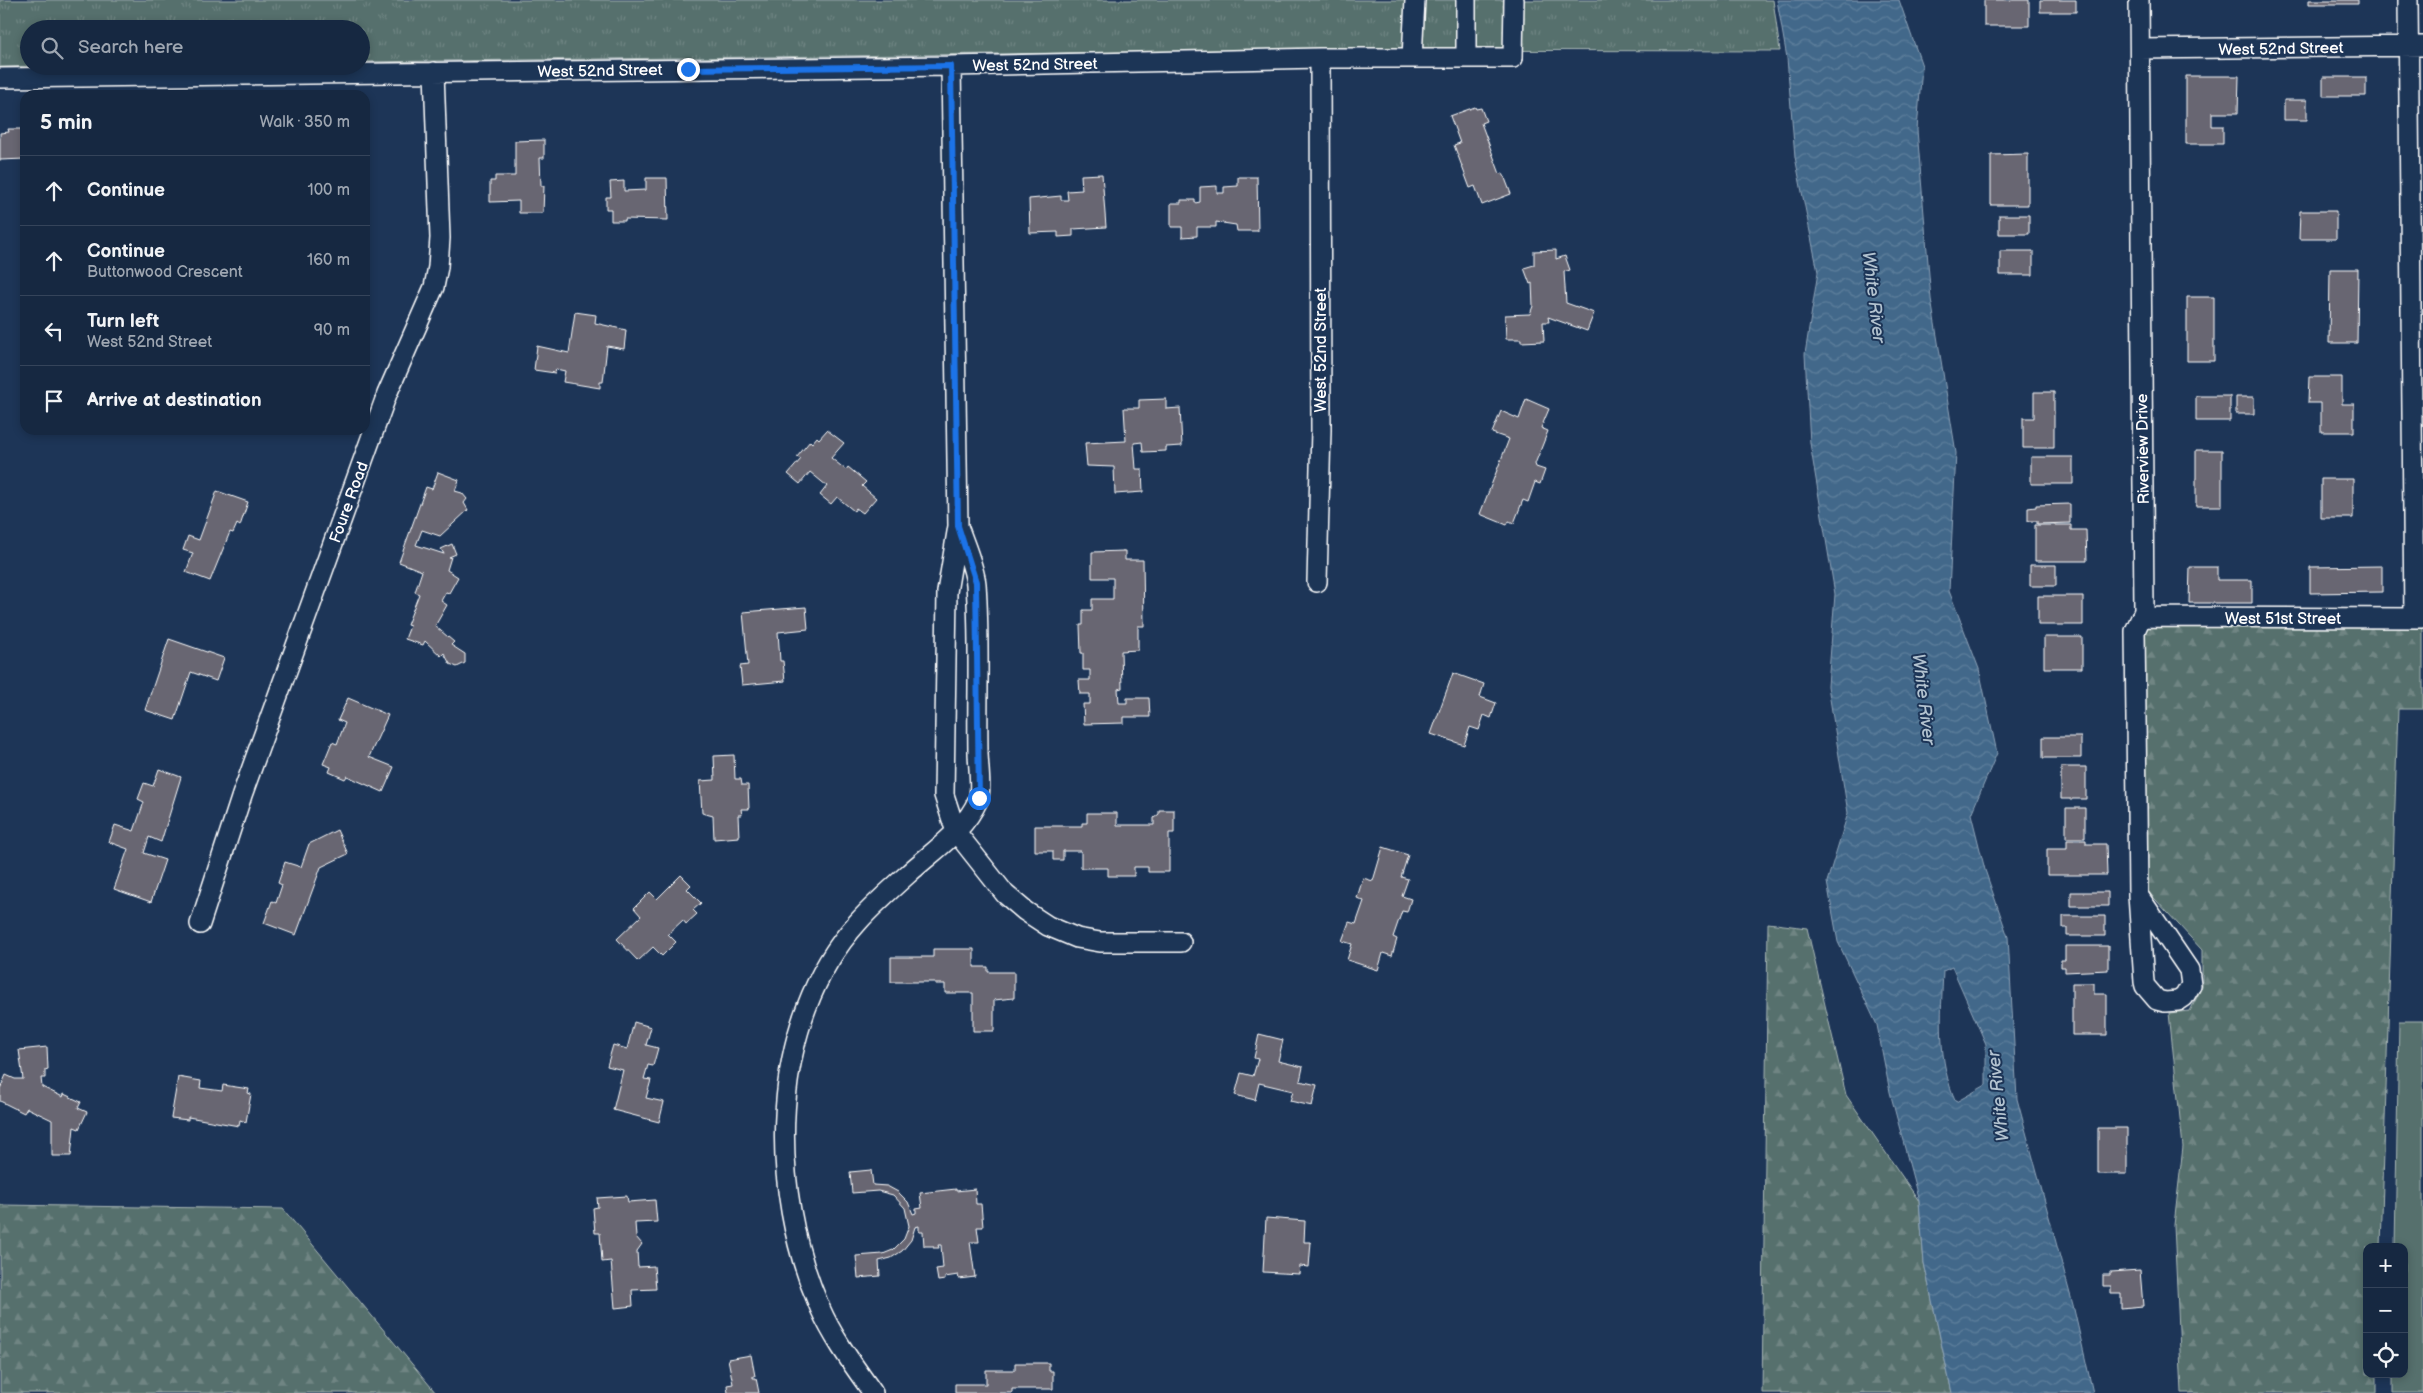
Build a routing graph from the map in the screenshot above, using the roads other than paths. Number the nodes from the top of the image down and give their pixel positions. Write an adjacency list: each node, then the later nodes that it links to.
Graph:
1 (1414, 0): 9 (street)
2 (1466, 0): 10 (street)
3 (1514, 0): 10 (street, West 52nd Street)
4 (2139, 0): 7 (street, Riverview Drive)
5 (2408, 0): 6 (street)
6 (2416, 46): 7 (street, West 52nd Street); 19 (street)
7 (2140, 50): 18 (street, Riverview Drive)
8 (1320, 58): 9 (street, West 52nd Street); 11 (street, West 52nd Street); 17 (street, West 52nd Street)
9 (1412, 58): 10 (street, West 52nd Street)
10 (1466, 58)
11 (951, 66): 12 (street, West 52nd Street); 16 (street)
12 (434, 72): 13 (street, West 52nd Street); 22 (street, Foure Road)
13 (370, 73)
14 (217, 75): 15 (street, West 52nd Street)
15 (0, 78)
16 (958, 526): 20 (street); 20 (street)
17 (1317, 582)
18 (2143, 617): 19 (street, West 51st Street); 21 (street, Riverview Drive)
19 (2418, 618)
20 (956, 832): 23 (street); 24 (street)
21 (2138, 895): 21 (street, Riverview Drive)
22 (200, 924)
23 (1181, 942)
24 (873, 1393)

